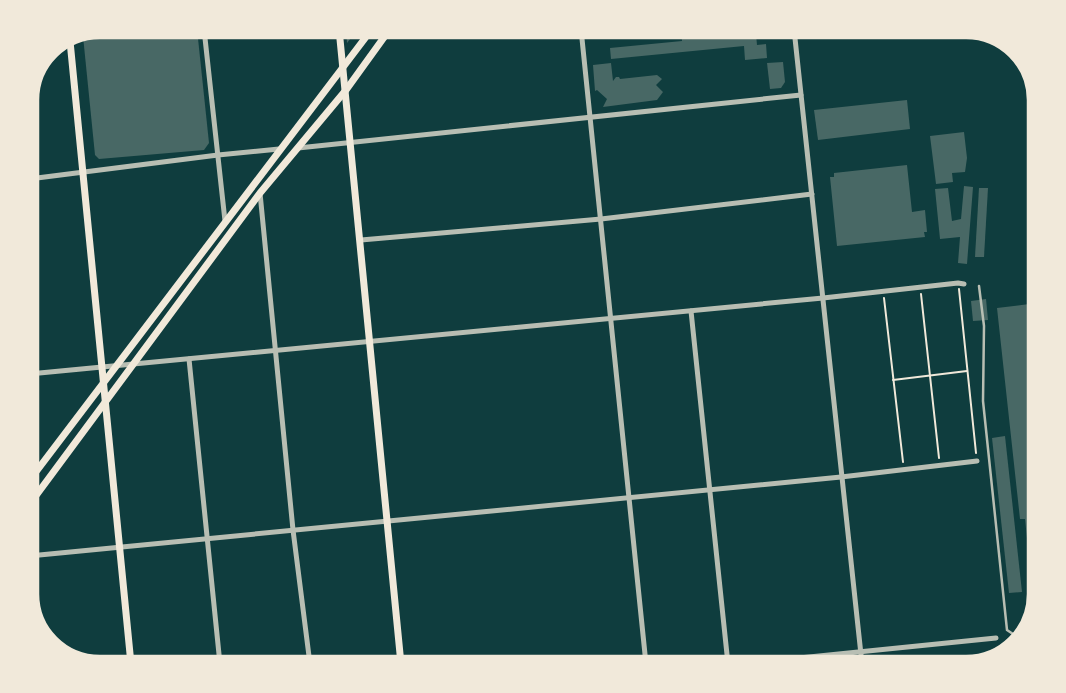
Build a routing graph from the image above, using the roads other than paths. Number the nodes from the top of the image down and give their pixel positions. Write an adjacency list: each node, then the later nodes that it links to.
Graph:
1 (205, 38): 15 (street)
2 (340, 38): 8 (main road)
3 (365, 38): 8 (main road)
4 (384, 38): 9 (main road)
5 (582, 38): 11 (street)
6 (795, 38): 10 (street)
7 (70, 45): 16 (main road)
8 (343, 66): 9 (main road); 14 (main road)
9 (346, 90): 12 (main road); 13 (main road)
10 (801, 95): 11 (street); 19 (street)
11 (590, 118): 12 (street); 20 (street)
12 (351, 142): 13 (street); 22 (main road)
13 (298, 148): 18 (main road)
14 (279, 149): 15 (street); 21 (main road)
15 (218, 155): 16 (street); 21 (street)
16 (82, 173): 17 (street); 33 (main road)
17 (38, 178)
18 (260, 194): 29 (street); 31 (main road)
19 (812, 194): 20 (street); 25 (street)
20 (601, 219): 22 (street); 27 (street)
21 (225, 221): 32 (main road)
22 (361, 240): 28 (main road)
23 (961, 283): 25 (street)
24 (980, 286): 48 (lane)
25 (823, 298): 26 (street); 39 (street)
26 (692, 311): 27 (street); 40 (street)
27 (611, 318): 28 (street); 42 (street)
28 (371, 342): 29 (street); 43 (main road)
29 (276, 351): 30 (street); 44 (street)
30 (189, 359): 31 (street); 45 (street)
31 (132, 365): 32 (street); 36 (main road)
32 (115, 366): 33 (street); 35 (main road)
33 (102, 368): 34 (street); 35 (main road)
34 (38, 373)
35 (104, 382): 36 (main road); 38 (main road)
36 (106, 401): 41 (main road); 46 (main road)
37 (977, 461): 39 (street)
38 (38, 469)
39 (841, 477): 40 (street); 50 (street)
40 (709, 490): 42 (street); 56 (street)
41 (38, 493)
42 (628, 498): 43 (street); 55 (street)
43 (387, 521): 44 (street); 54 (main road)
44 (294, 530): 45 (street); 53 (street)
45 (207, 538): 46 (street); 52 (street)
46 (119, 547): 47 (street); 51 (main road)
47 (38, 555)
48 (1013, 634)
49 (996, 638): 50 (street)
50 (861, 652): 57 (street); 58 (street)
51 (130, 656)
52 (219, 656)
53 (309, 656)
54 (400, 656)
55 (645, 656)
56 (727, 656)
57 (821, 656)
58 (861, 656)

